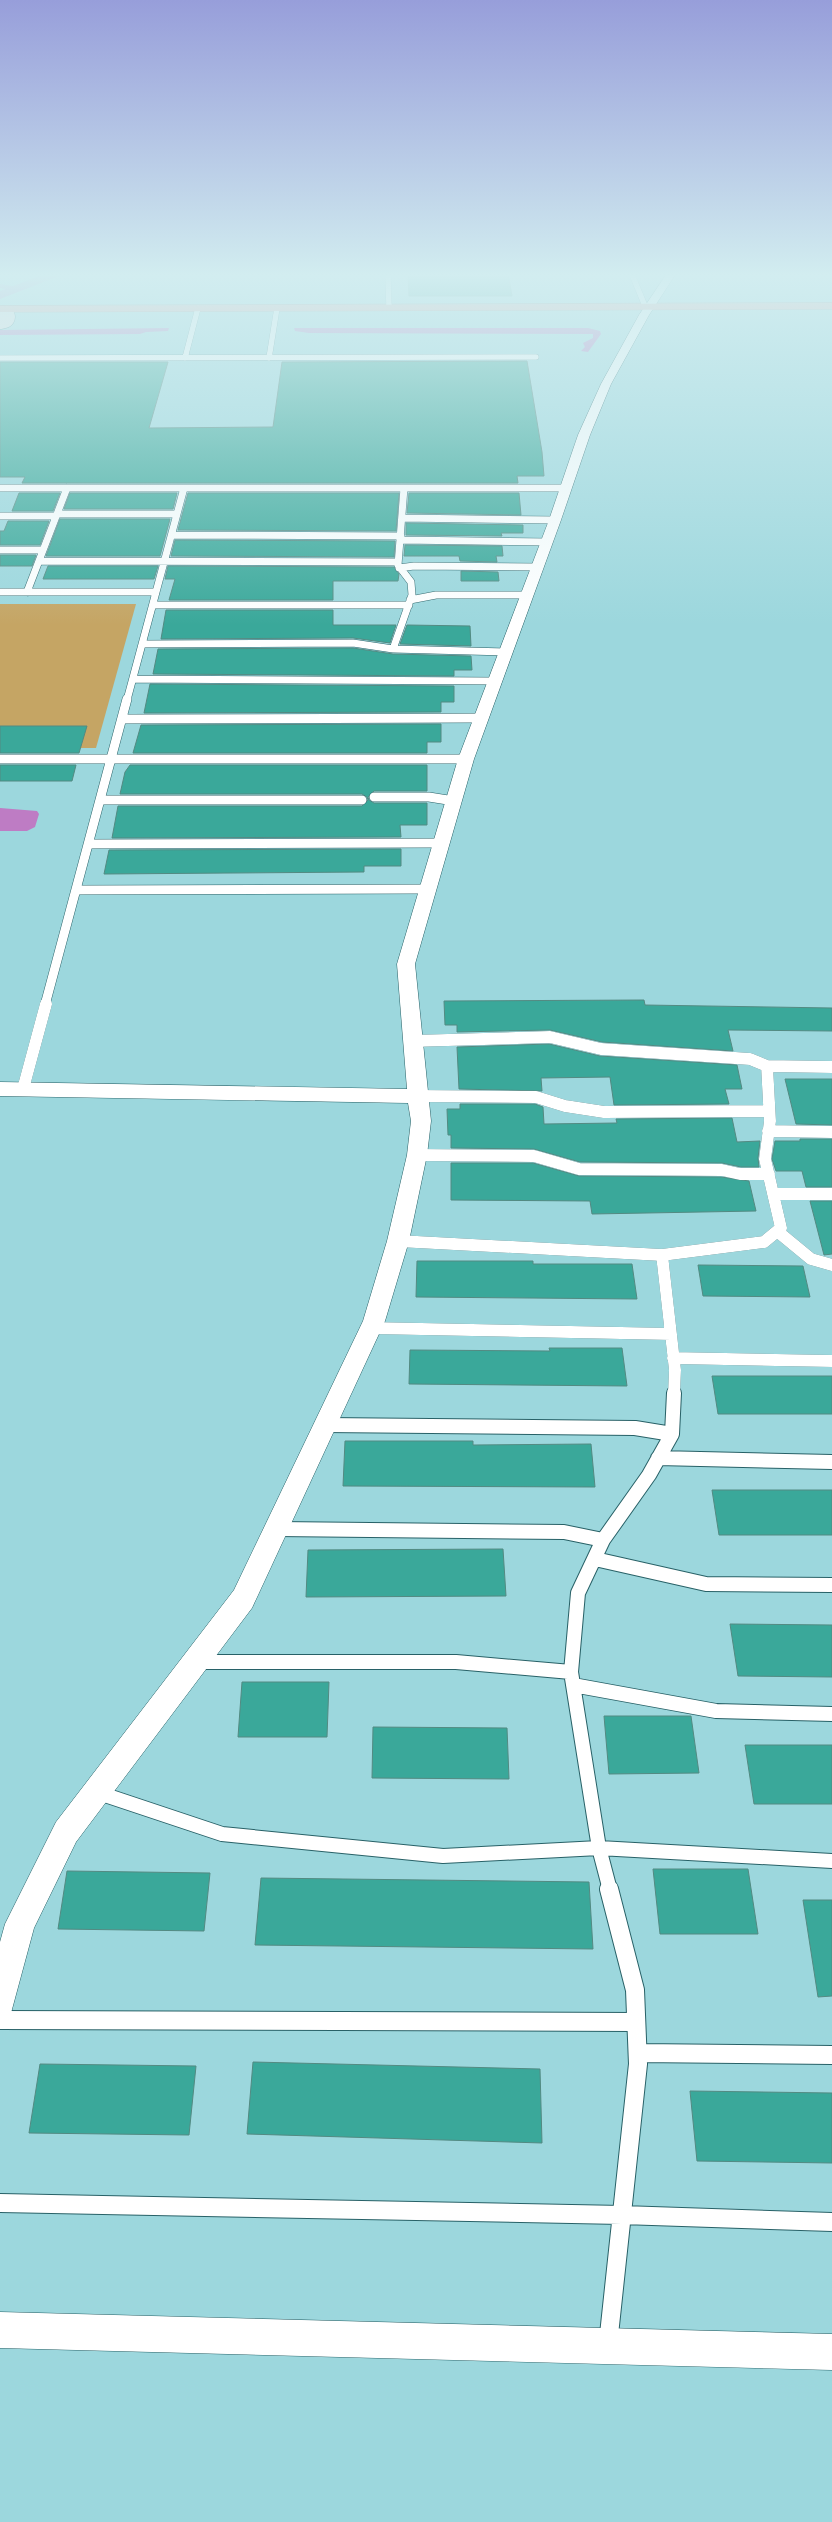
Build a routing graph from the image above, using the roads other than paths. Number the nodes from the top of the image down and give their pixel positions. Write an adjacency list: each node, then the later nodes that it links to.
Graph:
1 (604, 390): 6 (street)
2 (0, 488): 3 (lane)
3 (67, 488): 4 (lane); 8 (lane)
4 (184, 488): 5 (lane); 7 (lane)
5 (404, 488): 6 (lane); 10 (lane)
6 (566, 488): 11 (street)
7 (177, 514): 8 (lane); 12 (lane)
8 (56, 515): 9 (lane); 16 (lane)
9 (0, 516)
10 (402, 518): 11 (lane); 13 (lane)
11 (555, 520): 14 (street)
12 (172, 535): 13 (lane); 18 (lane)
13 (401, 538): 14 (lane); 19 (lane)
14 (547, 542): 20 (street)
15 (0, 550): 16 (lane)
16 (43, 550): 17 (lane)
17 (39, 561): 18 (lane); 22 (lane)
18 (165, 562): 19 (lane); 23 (lane)
19 (399, 565): 20 (lane); 25 (lane)
20 (538, 566): 24 (street)
21 (0, 592): 22 (lane)
22 (27, 592): 23 (lane)
23 (156, 592): 26 (lane)
24 (527, 595): 25 (lane); 29 (street)
25 (410, 603): 26 (lane); 28 (lane)
26 (153, 604): 27 (lane)
27 (143, 644): 28 (lane); 30 (lane)
28 (393, 649): 29 (lane)
29 (506, 652): 31 (street)
30 (134, 679): 31 (lane); 33 (lane)
31 (495, 681): 32 (street)
32 (482, 718): 33 (lane); 36 (street)
33 (123, 719): 35 (lane)
34 (0, 759): 35 (lane)
35 (112, 759): 36 (lane); 38 (lane)
36 (466, 759): 40 (street)
37 (374, 797): 40 (lane)
38 (101, 800): 39 (lane); 41 (lane)
39 (362, 800)
40 (454, 801): 42 (street)
41 (89, 844): 42 (lane); 44 (lane)
42 (441, 844): 43 (street)
43 (428, 889): 44 (lane); 45 (street)
44 (77, 890): 49 (lane)
45 (412, 1041): 46 (lane); 50 (street)
46 (767, 1066): 47 (lane); 51 (lane)
47 (832, 1067)
48 (0, 1089): 49 (street)
49 (23, 1089): 50 (street)
50 (417, 1096): 51 (lane); 54 (street)
51 (769, 1111): 52 (lane)
52 (768, 1131): 53 (lane); 55 (lane)
53 (832, 1132)
54 (417, 1156): 55 (lane); 59 (street)
55 (769, 1174): 56 (lane)
56 (775, 1194): 57 (lane); 58 (lane)
57 (832, 1194)
58 (777, 1231): 60 (lane); 61 (lane)
59 (398, 1240): 60 (lane); 62 (street)
60 (662, 1255): 63 (lane)
61 (832, 1265)
62 (370, 1328): 63 (lane); 66 (street)
63 (671, 1334): 64 (lane)
64 (673, 1358): 65 (lane); 67 (lane)
65 (832, 1361)
66 (325, 1426): 67 (lane); 70 (street)
67 (672, 1434): 68 (lane)
68 (658, 1458): 69 (lane); 71 (lane)
69 (832, 1462)
70 (277, 1528): 71 (lane); 74 (street)
71 (603, 1540): 72 (lane)
72 (595, 1559): 73 (lane); 75 (lane)
73 (832, 1585)
74 (196, 1662): 75 (lane); 77 (street)
75 (572, 1678): 76 (lane); 78 (lane)
76 (832, 1714)
77 (96, 1792): 78 (lane); 80 (street)
78 (599, 1848): 79 (lane); 82 (lane)
79 (832, 1861)
80 (0, 2002)
81 (0, 2020): 82 (lane)
82 (636, 2022): 83 (lane)
83 (638, 2053): 84 (lane); 86 (lane)
84 (832, 2054)
85 (0, 2203): 86 (lane)
86 (622, 2216): 87 (lane); 89 (lane)
87 (832, 2222)
88 (0, 2330): 89 (street)
89 (608, 2346): 90 (street)
90 (832, 2352)

